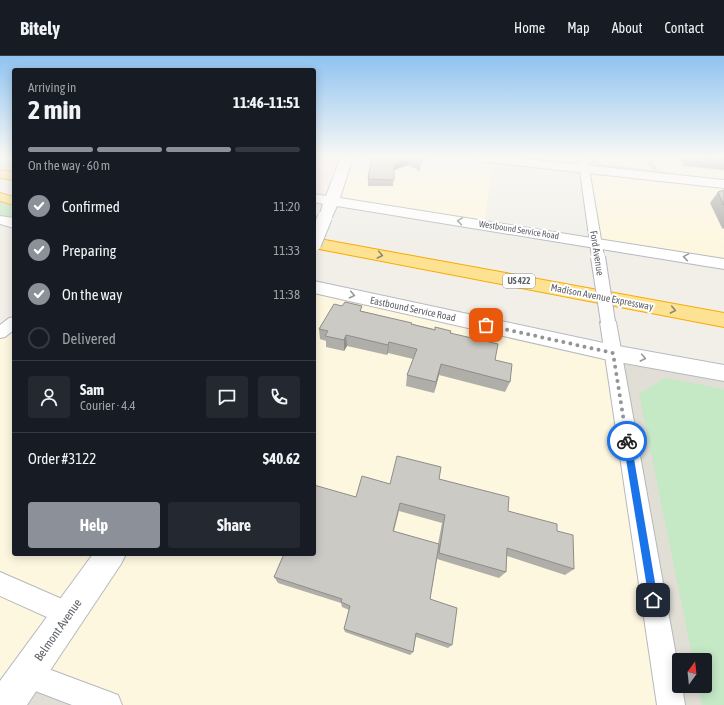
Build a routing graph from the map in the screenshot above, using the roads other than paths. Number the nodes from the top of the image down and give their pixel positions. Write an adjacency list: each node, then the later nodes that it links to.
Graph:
1 (336, 187): 6 (main road)
2 (587, 187): 12 (street, Ford Avenue)
3 (0, 197): 5 (highway)
4 (316, 198): 6 (main road, Westbound Service Road)
5 (12, 200)
6 (332, 200): 9 (main road); 12 (main road, Westbound Service Road, one-way to 6)
7 (0, 220): 8 (main road)
8 (12, 223)
9 (320, 224): 10 (main road, bridge); 15 (highway, Madison Avenue Expressway / US 422)
10 (316, 237)
11 (316, 243): 16 (highway, Madison Avenue Expressway / US 422, one-way to 16)
12 (597, 250): 13 (main road, Westbound Service Road, one-way to 12); 19 (street, Ford Avenue, bridge)
13 (724, 264)
14 (316, 287): 19 (main road, Eastbound Service Road, one-way to 19)
15 (724, 306)
16 (724, 320)
17 (12, 324): 18 (street)
18 (0, 333)
19 (613, 353): 20 (main road, Eastbound Service Road, one-way to 20); 27 (street, Ford Avenue)
20 (724, 373)
21 (110, 556): 23 (main road, Belmont Avenue)
22 (0, 584): 23 (street)
23 (69, 615): 24 (main road, Belmont Avenue)
24 (27, 674): 25 (main road, Belmont Avenue); 26 (street)
25 (5, 705)
26 (108, 705)
27 (671, 705)

